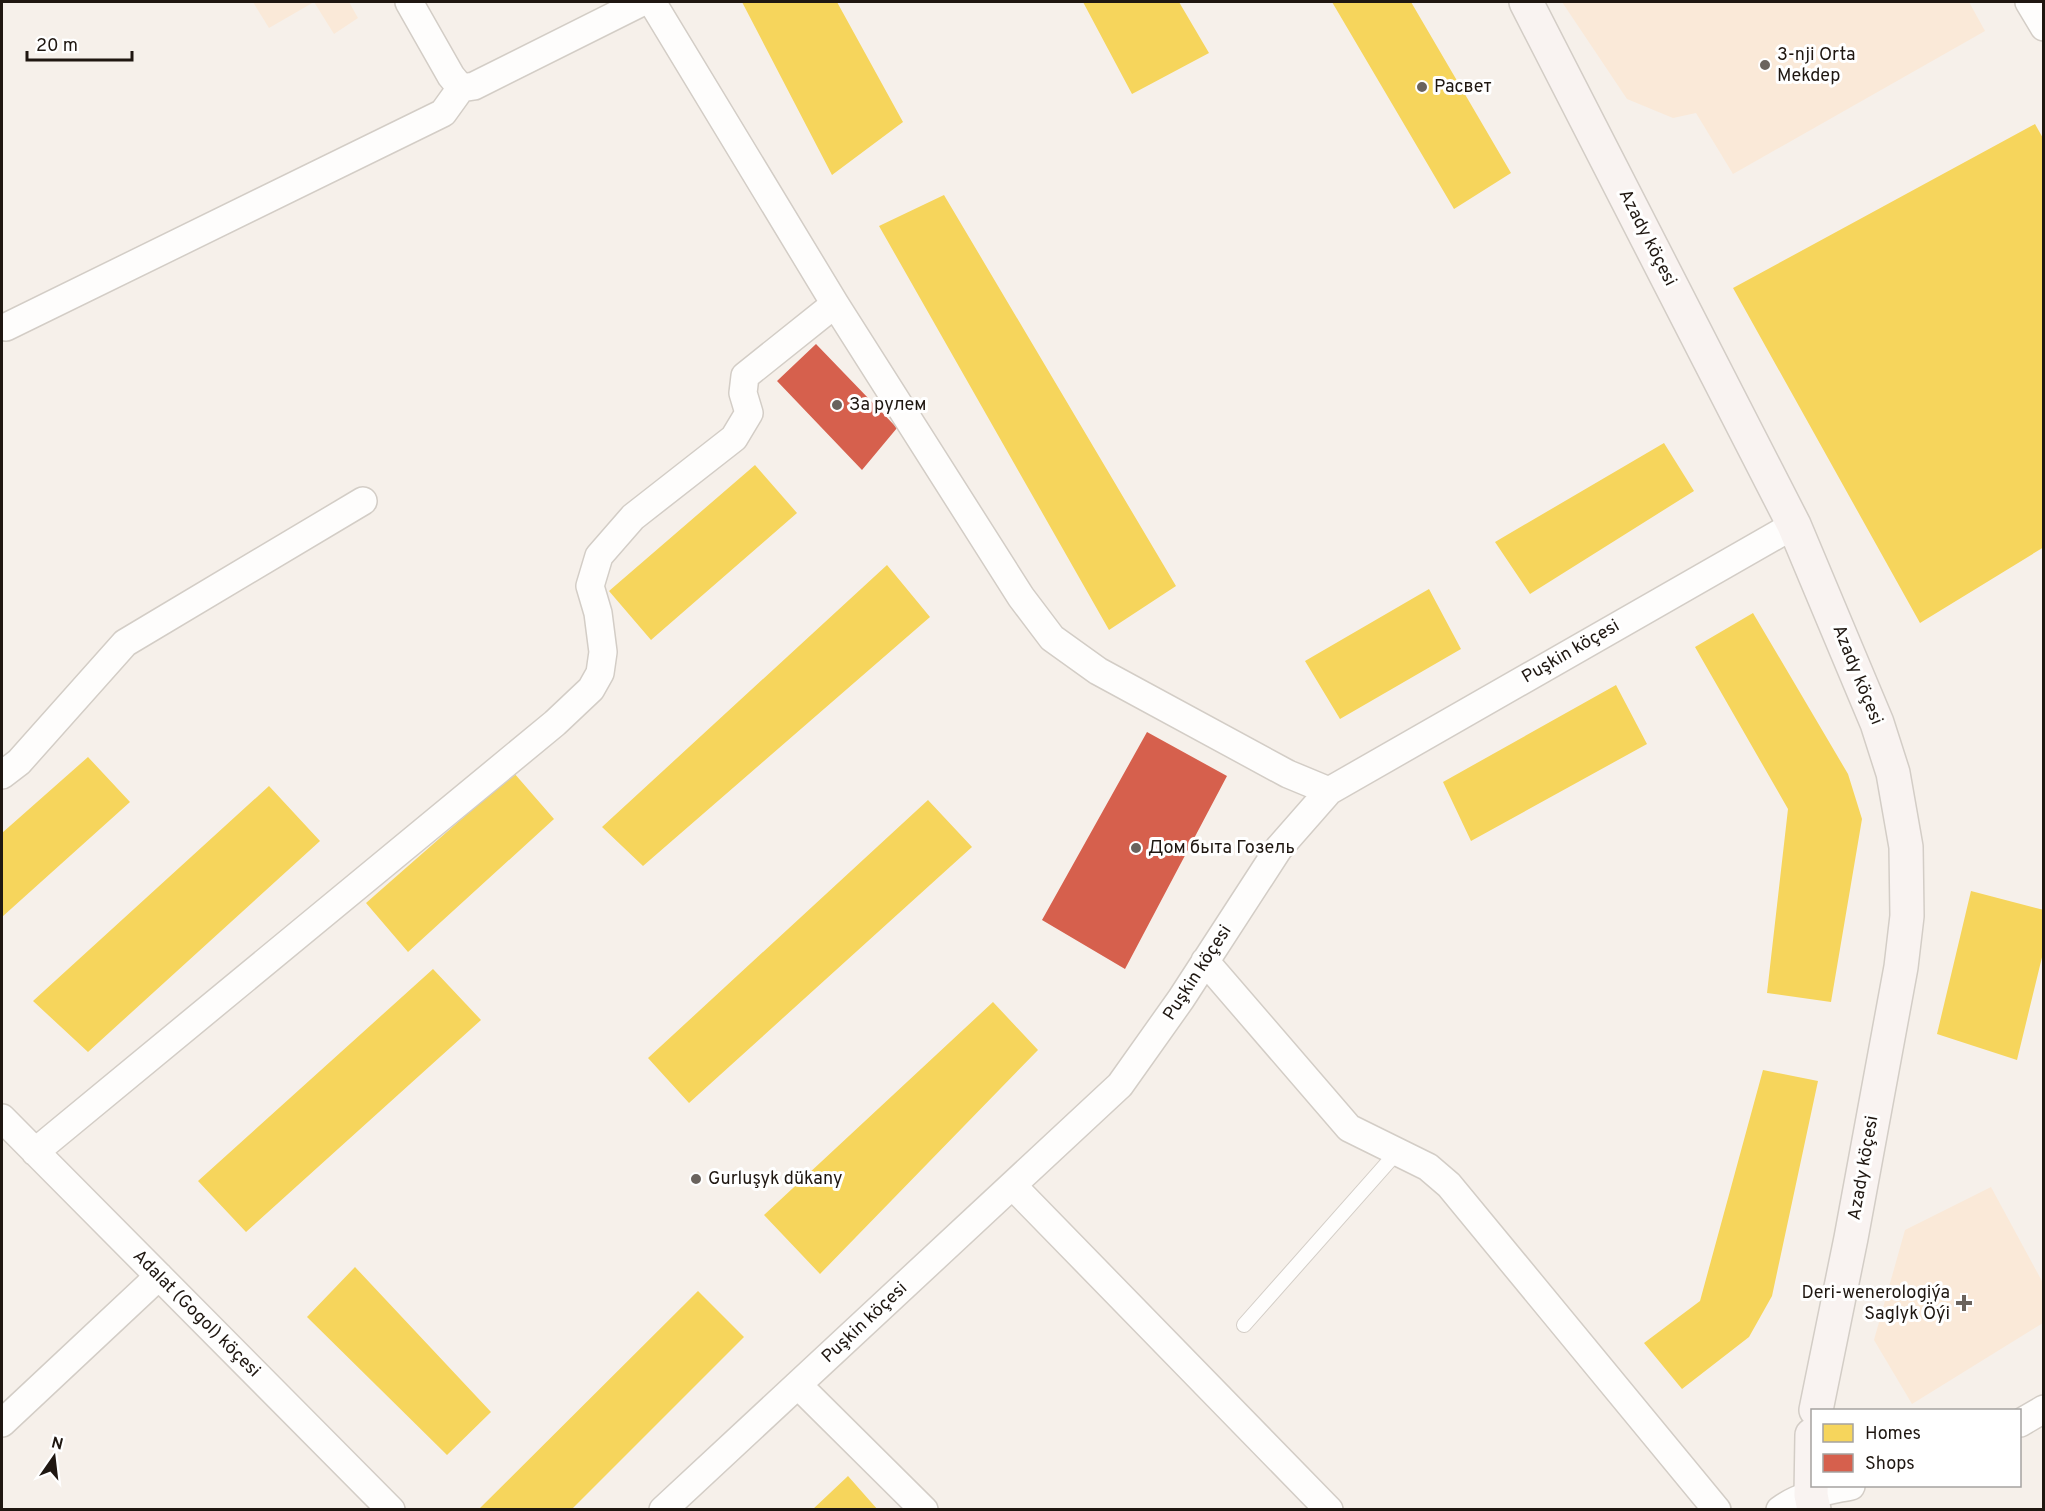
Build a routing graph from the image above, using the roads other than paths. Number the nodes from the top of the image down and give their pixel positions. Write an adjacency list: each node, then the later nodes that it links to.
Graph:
1 (409, 2): 7 (street)
2 (642, 2): 7 (street)
3 (652, 2): 8 (street)
4 (1526, 2): 11 (main road, Azady köçesi)
5 (2029, 2): 6 (street)
6 (2043, 27)
7 (460, 88): 9 (street)
8 (835, 304): 13 (street); 16 (street)
9 (6, 327)
10 (363, 501): 12 (street)
11 (1794, 525): 13 (street, Puşkin köçesi); 22 (main road, Azady köçesi)
12 (2, 775)
13 (1329, 791): 14 (street, Puşkin köçesi)
14 (1205, 961): 17 (street); 18 (street, Puşkin köçesi)
15 (2, 1118): 16 (street, Adalat (Gogol) köçesi)
16 (35, 1152): 19 (street, Adalat (Gogol) köçesi)
17 (1398, 1152): 20 (lane); 32 (street)
18 (1013, 1186): 21 (street, Puşkin köçesi); 31 (street)
19 (159, 1276): 25 (street); 28 (street, Adalat (Gogol) köçesi)
20 (1244, 1326)
21 (798, 1385): 29 (street, Puşkin köçesi); 30 (street)
22 (1816, 1409)
23 (2043, 1409): 24 (street)
24 (2021, 1422)
25 (2, 1423)
26 (1846, 1487): 27 (street)
27 (1812, 1502): 33 (street)
28 (391, 1509)
29 (663, 1509)
30 (924, 1509)
31 (1329, 1509)
32 (1717, 1509)
33 (1780, 1509)

